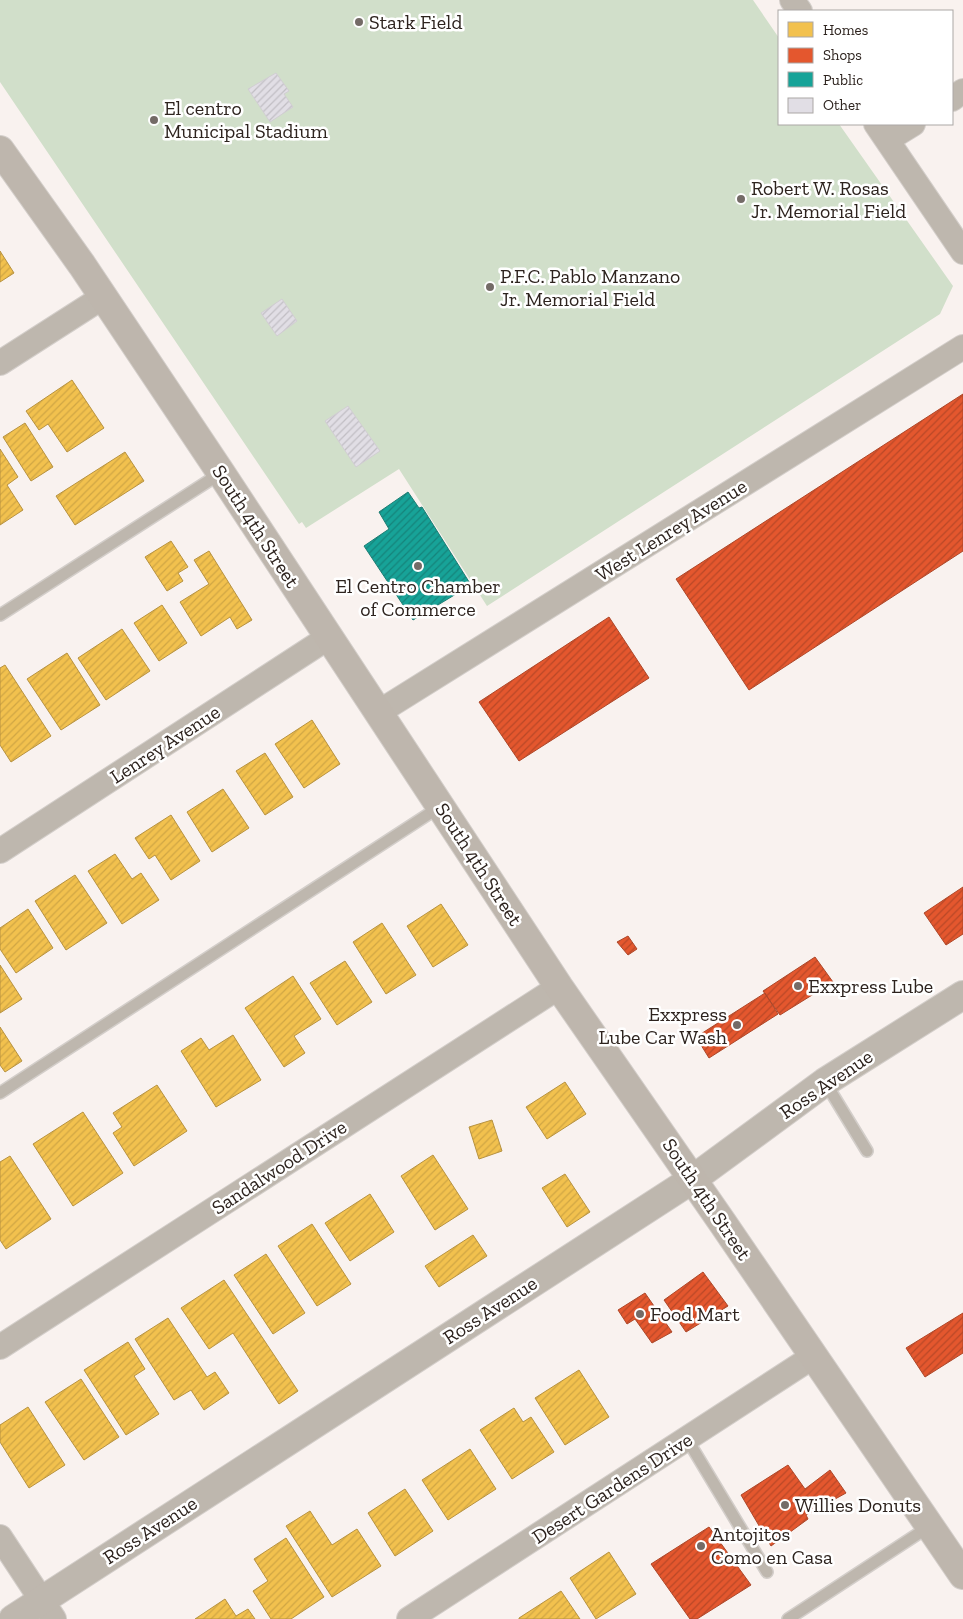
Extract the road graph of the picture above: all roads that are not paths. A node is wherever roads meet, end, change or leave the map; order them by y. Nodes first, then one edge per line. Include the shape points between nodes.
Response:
1 (909, 125) edge
2 (882, 132) edge
3 (0, 150) edge
4 (963, 252) edge
5 (103, 297) junction
6 (963, 347) edge
7 (0, 363) edge
8 (221, 473) junction
9 (0, 615) edge
10 (329, 637) junction
11 (380, 712) junction
12 (441, 806) junction
13 (0, 850) edge
14 (559, 987) junction
15 (963, 996) edge
16 (825, 1082) junction
17 (0, 1092) edge
18 (867, 1152) dead end
19 (693, 1179) junction
20 (0, 1346) edge
21 (814, 1356) junction
22 (687, 1439) junction
23 (930, 1526) junction
24 (0, 1537) edge
25 (767, 1572) dead end
26 (963, 1575) edge
27 (48, 1610) edge
28 (14, 1619) edge
29 (410, 1619) edge
30 (788, 1619) edge

1 - 2 street
2 - 4 street
3 - 5 main road, South 4th Street
5 - 7 street
5 - 8 main road, South 4th Street
6 - 11 street, West Lenrey Avenue
8 - 9 lane
8 - 10 main road, South 4th Street
10 - 11 main road, South 4th Street
10 - 13 street, Lenrey Avenue
11 - 12 main road, South 4th Street
12 - 14 main road, South 4th Street
12 - 17 lane
14 - 19 main road, South 4th Street
14 - 20 street, Sandalwood Drive
15 - 16 street, Ross Avenue
16 - 18 lane
16 - 19 street, Ross Avenue
19 - 21 main road, South 4th Street
19 - 27 street, Ross Avenue
21 - 22 street, Desert Gardens Drive
21 - 23 main road, South 4th Street
22 - 25 lane
22 - 29 street, Desert Gardens Drive
23 - 26 main road, South 4th Street
23 - 30 lane
24 - 27 street
27 - 28 street, Ross Avenue

